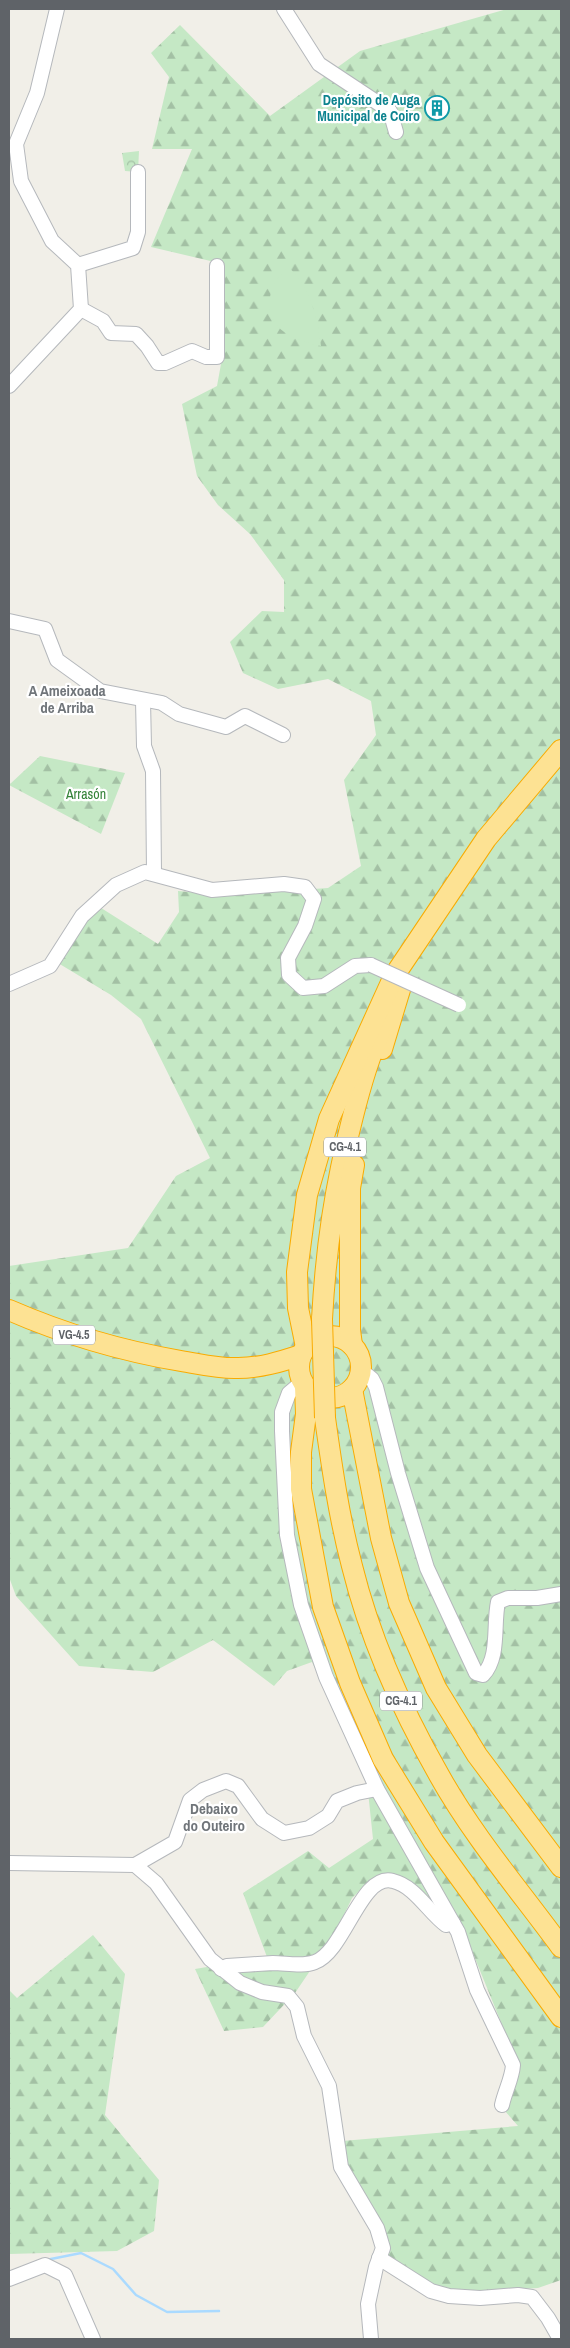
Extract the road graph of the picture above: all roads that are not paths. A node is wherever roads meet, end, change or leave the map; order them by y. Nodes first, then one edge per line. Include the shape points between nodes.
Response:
1 (57, 9) edge
2 (284, 9) edge
3 (396, 132) dead end
4 (138, 172) dead end
5 (78, 265) junction
6 (217, 266) dead end
7 (81, 309) junction
8 (15, 371) edge
9 (9, 386) edge
10 (9, 621) edge
11 (143, 701) junction
12 (283, 735) dead end
13 (561, 750) edge
14 (154, 874) junction
15 (436, 913) junction
16 (402, 983) junction
17 (9, 984) edge
18 (459, 1006) dead end
19 (9, 1310) edge
20 (352, 1345) junction
21 (303, 1369) junction
22 (361, 1370) junction
23 (352, 1389) junction
24 (561, 1594) edge
25 (377, 1789) junction
26 (9, 1863) edge
27 (135, 1864) junction
28 (561, 1867) edge
29 (453, 1923) junction
30 (561, 1947) edge
31 (221, 1969) junction
32 (561, 2017) edge
33 (502, 2105) dead end
34 (379, 2258) junction
35 (9, 2279) edge
36 (94, 2339) edge
37 (371, 2339) edge
38 (560, 2339) edge

1 - 5 street via 37,93 16,144 21,180 52,241
2 - 3 street via 319,64 390,111
4 - 5 street via 138,232 133,248
5 - 7 street
6 - 7 street via 217,357 206,357 192,351 158,363 136,334 111,333 103,321
7 - 8 street
8 - 9 street
10 - 11 street via 45,629 57,660 100,691
11 - 12 street via 162,703 179,714 226,727 245,716
11 - 14 street via 144,746 152,771
13 - 15 highway, CG-4.1 via 486,839
14 - 17 street via 145,872 116,885 82,916 50,966
14 - 18 street, bridge via 212,890 284,884 305,888 314,899 305,926 288,958 289,975 302,988 324,986 355,966 371,965
15 - 16 highway, CG-4.1
15 - 21 highway via 394,976 329,1119 307,1195 297,1272
16 - 20 highway via 364,1108 350,1188
16 - 30 highway, CG-4.1, bridge via 360,1089 339,1170 326,1248 322,1319 325,1418 336,1498 352,1567 394,1686 439,1775 480,1838
19 - 21 highway, VG-4.5 via 89,1340 141,1354 218,1368 264,1366
20 - 21 highway via 337,1336 312,1341
20 - 22 highway via 358,1352
21 - 23 highway via 313,1394 333,1398
21 - 25 street via 282,1412 287,1535 301,1605 326,1677
21 - 32 highway via 306,1414 301,1489 323,1607 350,1683 383,1759 434,1842
22 - 23 highway
22 - 24 street via 376,1387 427,1568 476,1673 483,1675 489,1669 496,1636 498,1602 508,1598
23 - 28 highway via 381,1538 398,1603 436,1688 477,1755
25 - 27 street via 337,1802 328,1816 310,1828 284,1833 262,1819 238,1786 226,1781 203,1790 190,1800 175,1842
25 - 29 street
26 - 27 street
27 - 31 street via 156,1883 210,1959
29 - 31 street via 446,1925 436,1918 408,1889 393,1880 378,1882 368,1891 339,1940 321,1959 310,1964 271,1963
29 - 33 street via 477,1990 513,2065
31 - 34 street via 240,1983 262,1992 288,1996 296,2007 304,2036 329,2086 341,2167 377,2228 383,2248
34 - 37 street via 368,2304
34 - 38 street via 431,2291 449,2296 518,2295 532,2298
35 - 36 street via 45,2265 64,2275

